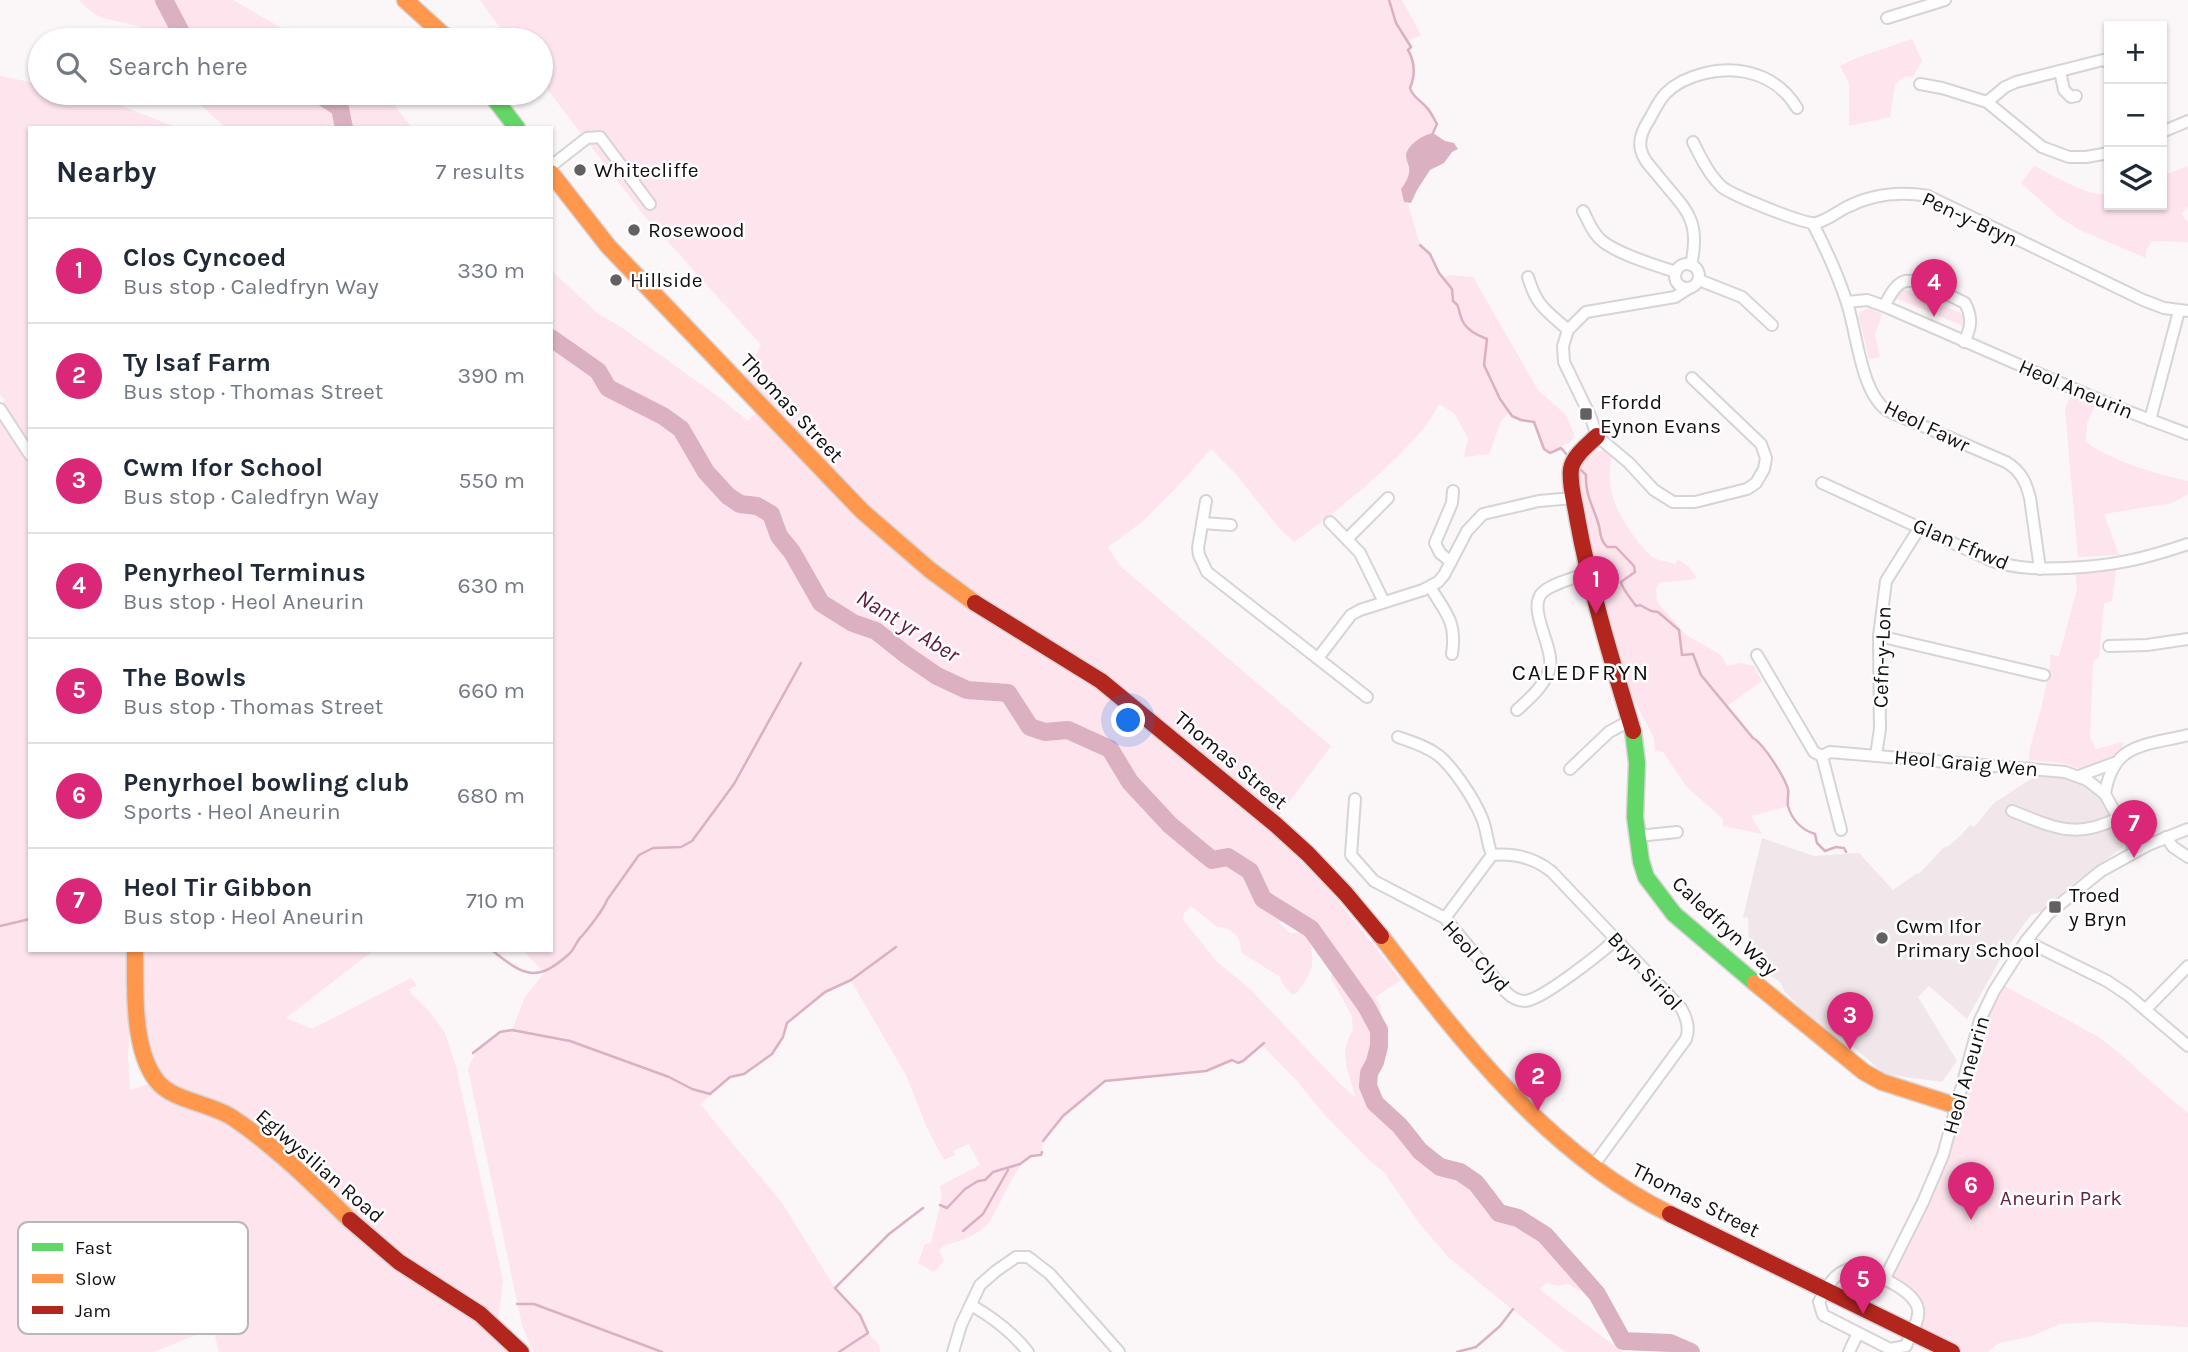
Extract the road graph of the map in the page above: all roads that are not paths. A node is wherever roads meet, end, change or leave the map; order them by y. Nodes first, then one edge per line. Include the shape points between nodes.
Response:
1 (405, 0) edge
2 (1945, 0) edge
3 (1887, 18) dead end
4 (436, 28) edge
5 (2104, 60) edge
6 (2060, 71) junction
7 (1920, 84) dead end
8 (2076, 96) dead end
9 (1987, 102) junction
10 (499, 105) edge
11 (1797, 108) dead end
12 (2188, 121) edge
13 (515, 126) edge
14 (2167, 130) edge
15 (1693, 142) dead end
16 (2104, 154) edge
17 (553, 164) edge
18 (553, 176) edge
19 (650, 204) dead end
20 (1583, 211) dead end
21 (1813, 224) junction
22 (1691, 265) junction
23 (1528, 276) dead end
24 (1677, 277) junction
25 (1699, 280) junction
26 (1689, 288) junction
27 (1665, 298) junction
28 (1847, 302) junction
29 (1884, 306) junction
30 (2183, 311) edge
31 (1772, 325) dead end
32 (1568, 330) junction
33 (1964, 342) junction
34 (1692, 378) dead end
35 (0, 409) edge
36 (2150, 420) junction
37 (2188, 434) edge
38 (1597, 436) junction
39 (28, 452) edge
40 (1822, 483) dead end
41 (1453, 491) dead end
42 (1573, 498) junction
43 (1388, 499) dead end
44 (1206, 500) dead end
45 (1331, 522) dead end
46 (1202, 523) junction
47 (1231, 525) dead end
48 (1920, 527) junction
49 (1347, 539) junction
50 (2188, 544) edge
51 (1451, 562) junction
52 (2040, 569) junction
53 (1589, 573) junction
54 (1430, 587) junction
55 (1384, 602) junction
56 (1880, 636) junction
57 (2188, 639) edge
58 (2109, 646) dead end
59 (1452, 654) dead end
60 (1757, 655) dead end
61 (1318, 658) junction
62 (2044, 675) dead end
63 (1367, 697) dead end
64 (1523, 710) dead end
65 (1630, 720) junction
66 (2188, 735) edge
67 (1398, 737) dead end
68 (1822, 755) junction
69 (1876, 755) junction
70 (2114, 763) junction
71 (1570, 769) dead end
72 (2080, 776) junction
73 (2105, 794) junction
74 (1355, 799) dead end
75 (2012, 811) dead end
76 (2118, 818) junction
77 (2188, 829) edge
78 (1841, 830) dead end
79 (1677, 832) dead end
80 (1638, 836) junction
81 (2166, 837) junction
82 (2136, 851) junction
83 (1492, 855) junction
84 (2188, 856) edge
85 (1445, 918) junction
86 (1615, 940) junction
87 (2026, 941) junction
88 (135, 952) edge
89 (2188, 967) edge
90 (2146, 1009) junction
91 (2188, 1046) edge
92 (1957, 1106) junction
93 (1593, 1166) junction
94 (1884, 1280) junction
95 (1825, 1289) junction
96 (971, 1305) junction
97 (1912, 1332) junction
98 (1858, 1333) junction
99 (521, 1352) edge
100 (953, 1352) edge
101 (1028, 1352) edge
102 (1119, 1352) edge
103 (1849, 1352) edge
104 (1952, 1352) edge

1 - 4 main road
2 - 3 street
5 - 6 street
6 - 8 street via 2064,90
6 - 9 street via 2006,87
7 - 9 street
9 - 16 street via 2042,147 2068,157
10 - 13 main road
11 - 22 street via 1777,85 1735,70 1681,82 1658,103 1642,133 1641,152 1692,220
12 - 14 street
15 - 21 street via 1708,171 1725,189
17 - 19 street via 587,138 600,137
18 - 93 main road, Thomas Street via 608,246 862,511 971,600 1101,681 1284,832 1346,894 1487,1067
20 - 24 street via 1605,244
21 - 28 street, Heol Fawr
21 - 30 street, Pen-y-Bryn via 1882,195 1928,196 2130,294
22 - 24 street via 1682,266
22 - 25 street
23 - 32 street via 1539,304
24 - 26 street
24 - 27 street via 1675,288
25 - 26 street
25 - 31 street via 1742,298
26 - 27 street
27 - 32 street via 1586,312
28 - 29 street, Heol Aneurin via 1867,300
28 - 52 street, Heol Fawr via 1868,386 1882,407 2006,462 2022,475 2030,498
29 - 33 street, Heol Aneurin
29 - 33 street via 1898,285 1907,281 1965,303 1971,317
30 - 36 street
32 - 38 street via 1564,362
33 - 36 street, Heol Aneurin
34 - 38 street via 1761,444 1764,469 1747,489 1695,502 1672,502
35 - 39 street
36 - 37 street, Heol Aneurin
38 - 42 main road, Caledfryn Way via 1573,463
40 - 48 street, Glan Ffrwd
41 - 51 street via 1435,542
42 - 51 street via 1483,514 1466,531
42 - 53 main road, Caledfryn Way
43 - 49 street
44 - 46 street
45 - 49 street
46 - 47 street
46 - 61 street via 1199,555 1208,572
48 - 52 street, Glan Ffrwd via 1992,561
48 - 56 street, Cefn-y-Lon via 1886,580
49 - 55 street via 1364,561
50 - 52 street, Glan Ffrwd via 2113,565
51 - 54 street
53 - 64 street via 1543,592 1538,601 1551,664 1545,681
53 - 65 main road, Caledfryn Way
54 - 55 street
54 - 59 street via 1452,624
55 - 61 street via 1351,615
56 - 62 street
56 - 69 street, Cefn-y-Lon
57 - 58 street
60 - 68 street via 1814,752
61 - 63 street
65 - 71 street via 1609,732
65 - 80 main road, Caledfryn Way via 1637,749 1634,798
66 - 70 street via 2130,750
67 - 83 street via 1440,757 1462,784 1482,819
68 - 69 street, Heol Graig Wen
68 - 78 street
69 - 72 street, Heol Graig Wen
70 - 72 street
70 - 73 street
72 - 73 street, Heol Graig Wen
73 - 76 street, Heol Graig Wen
74 - 85 street, Heol Clyd via 1351,855 1374,881
75 - 76 street via 2067,830 2099,827
76 - 82 street, Heol Graig Wen
77 - 81 street, Heol Aneurin
79 - 80 street
80 - 92 main road, Caledfryn Way via 1641,861 1655,891 1717,952 1864,1072
81 - 82 street, Heol Aneurin
81 - 84 street
82 - 87 street, Heol Aneurin via 2071,894
83 - 85 street
83 - 86 street, Bryn Siriol via 1541,863
85 - 86 street, Heol Clyd via 1506,992 1524,1001 1573,973
86 - 93 street, Bryn Siriol via 1681,1008 1688,1029 1686,1039
87 - 90 street via 2107,981
87 - 92 street, Heol Aneurin via 1980,1020
88 - 99 main road, Eglwysilian Road via 141,1042 156,1080 183,1097 216,1108 255,1134 391,1256 491,1322
89 - 90 street
90 - 91 street
92 - 94 street, Heol Aneurin via 1943,1155
93 - 95 main road, Thomas Street via 1646,1202
94 - 95 street via 1849,1269
94 - 97 street via 1905,1290 1918,1307
95 - 97 main road, Thomas Street
95 - 98 street via 1819,1302 1824,1315
96 - 100 street
96 - 101 street via 1013,1334
96 - 102 street via 980,1285 996,1271 1016,1257 1028,1257
97 - 98 street via 1906,1346 1890,1349
97 - 104 main road, Thomas Street
98 - 103 street

